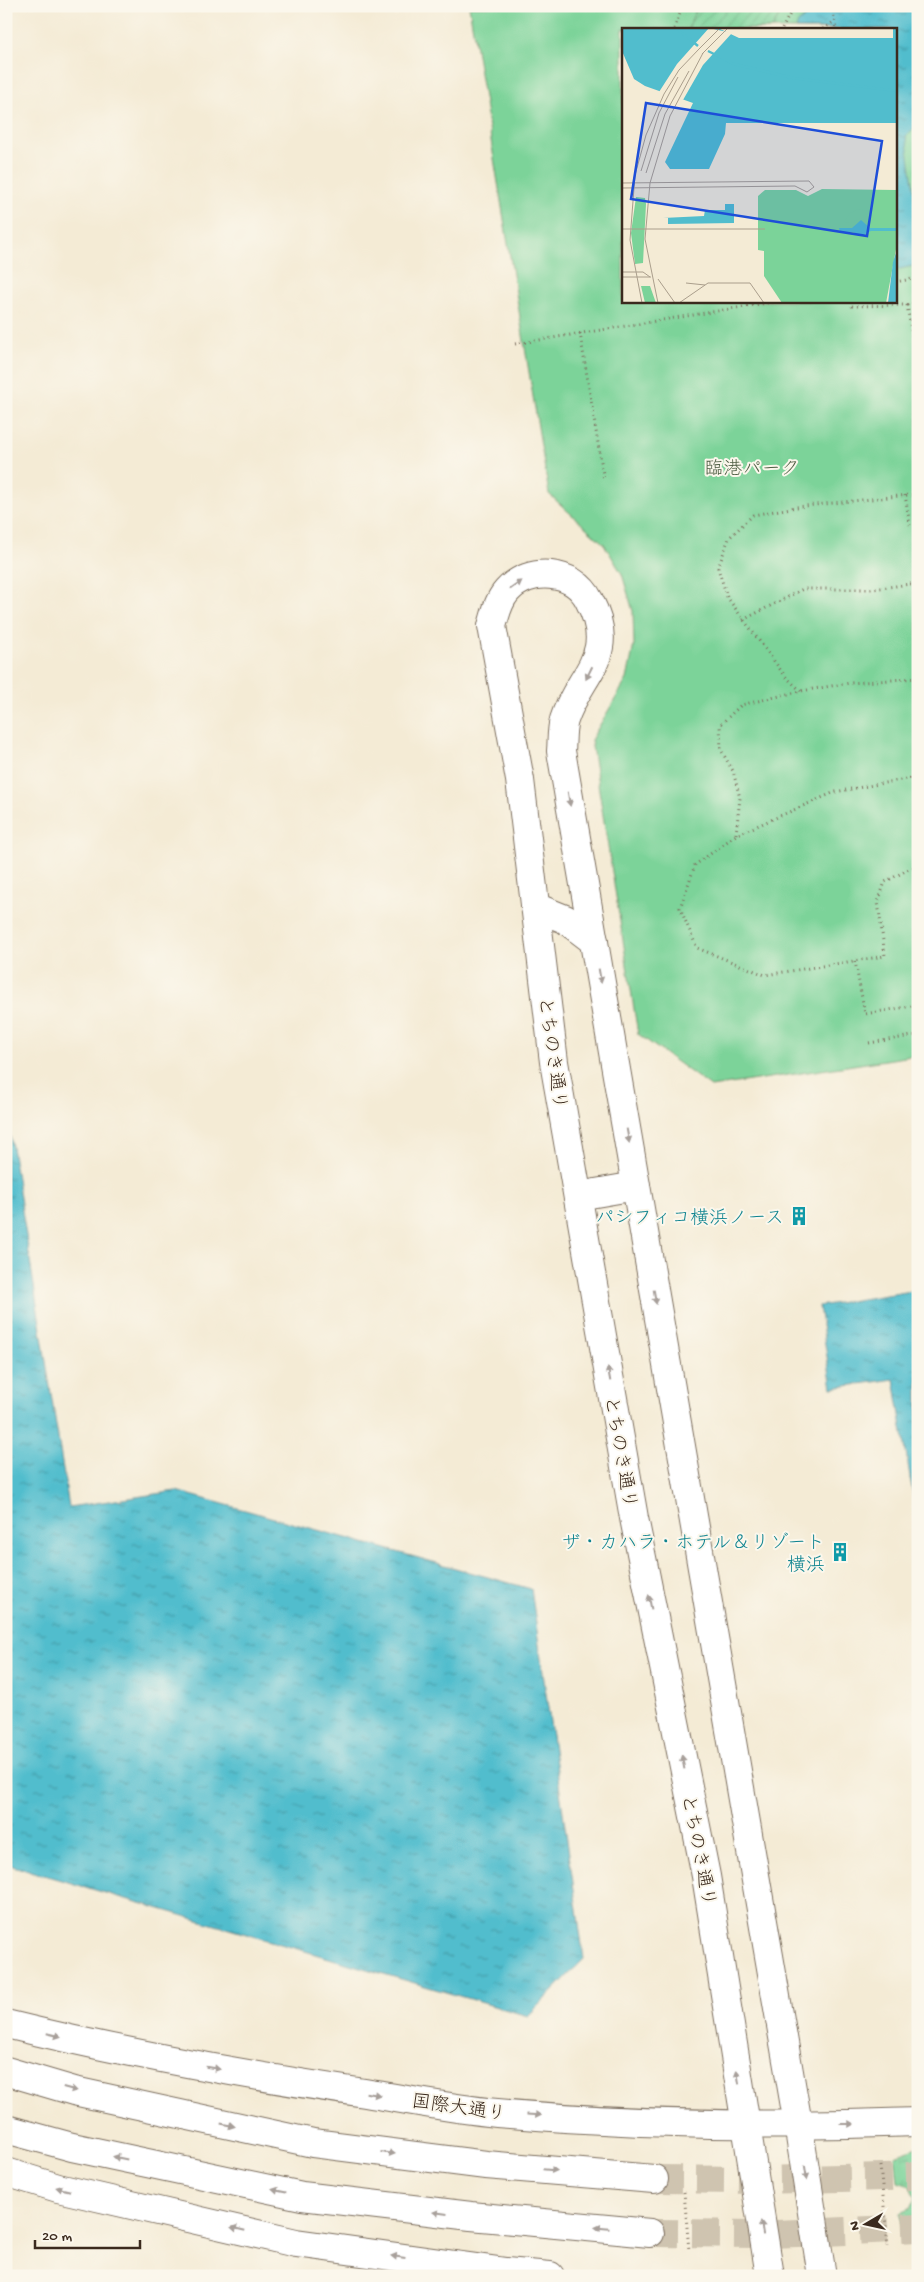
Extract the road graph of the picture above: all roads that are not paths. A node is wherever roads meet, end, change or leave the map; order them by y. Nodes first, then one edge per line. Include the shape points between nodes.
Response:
1 (535, 907) junction
2 (594, 941) junction
3 (636, 1186) junction
4 (578, 1196) junction
5 (6, 2024) edge
6 (6, 2071) edge
7 (918, 2122) edge
8 (798, 2124) junction
9 (746, 2125) junction
10 (6, 2129) edge
11 (6, 2172) edge
12 (654, 2179) tunnel mouth
13 (650, 2233) tunnel mouth
14 (550, 2276) edge
15 (770, 2276) edge
16 (822, 2276) edge

1 - 2 street via 565,919
1 -> 2 street, とちのき通り via 520,780 492,626 498,604 508,590 524,579 544,574 559,576 575,584 588,598 600,629 598,651 590,674 571,703 564,722 561,751
1 - 4 street, とちのき通り via 554,1062
2 -> 3 street
3 - 4 street
3 -> 8 street
9 -> 4 street, とちのき通り via 706,1876 634,1518
5 -> 9 street, 国際大通り via 206,2067 496,2113
6 -> 12 street via 74,2091 313,2143 486,2165
8 -> 7 street, 国際大通り
8 - 9 street, 国際大通り
8 -> 16 street
15 -> 9 street, とちのき通り
13 -> 10 street via 302,2196 72,2148
14 -> 11 street via 296,2243 58,2188

